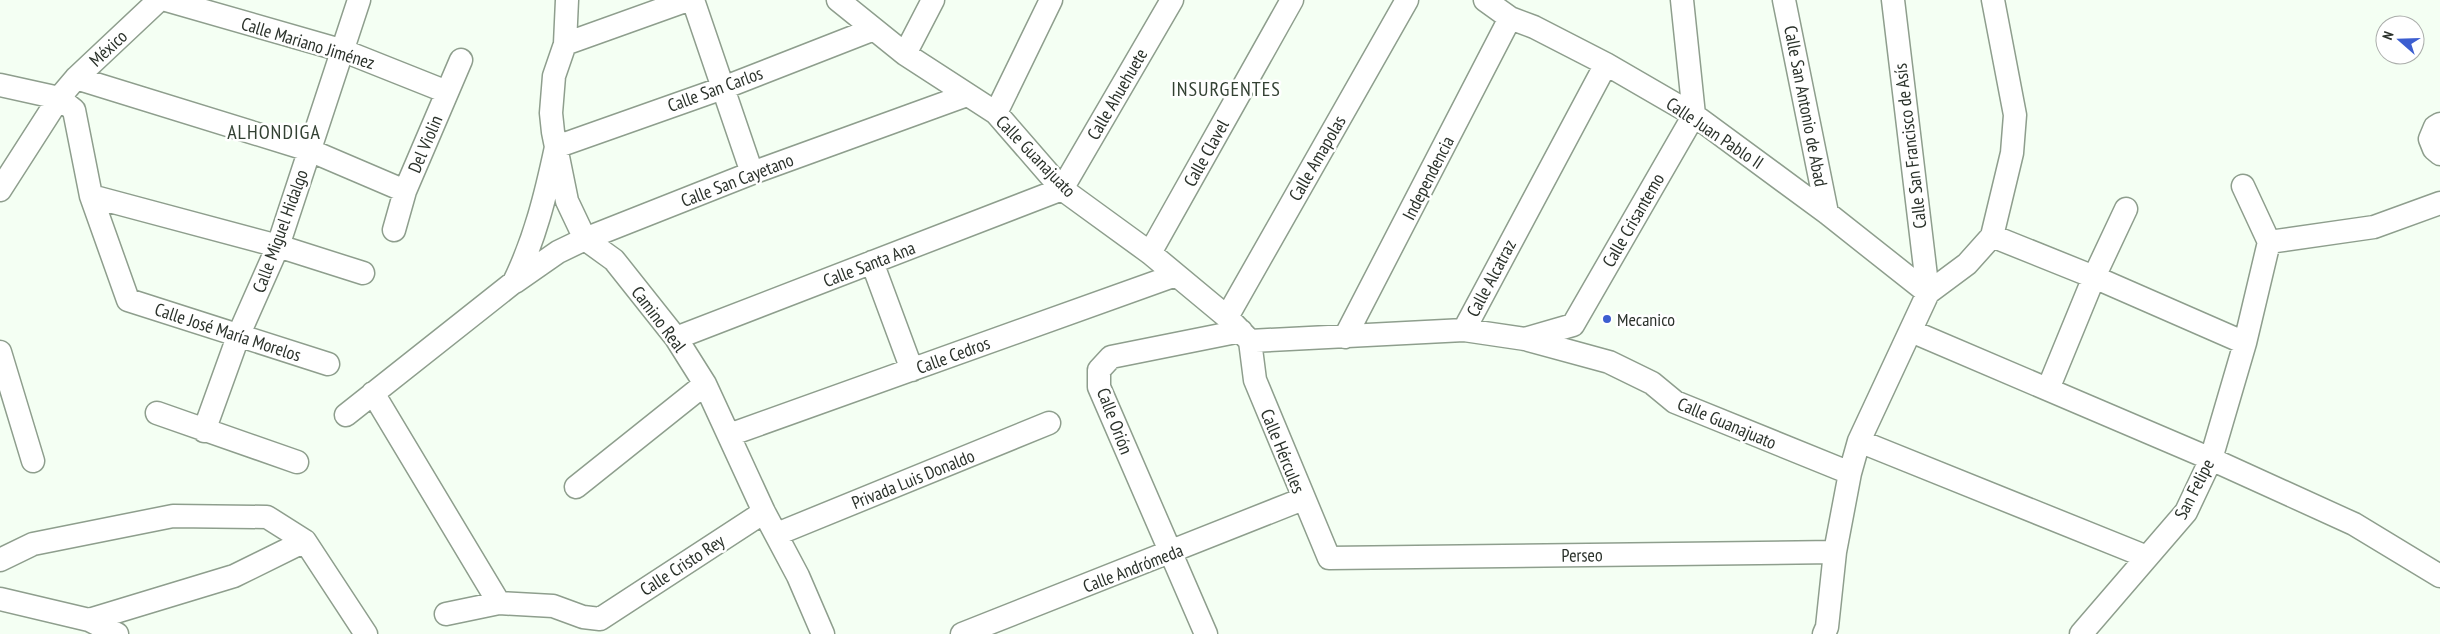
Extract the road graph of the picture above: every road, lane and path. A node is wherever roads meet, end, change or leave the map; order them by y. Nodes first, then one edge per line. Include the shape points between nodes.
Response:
1 (160, 0) edge
2 (166, 0) edge
3 (359, 0) edge
4 (568, 0) edge
5 (688, 0) edge
6 (693, 0) edge
7 (838, 0) edge
8 (933, 0) edge
9 (1051, 0) edge
10 (1172, 0) edge
11 (1292, 0) edge
12 (1407, 0) edge
13 (1485, 0) edge
14 (1682, 0) edge
15 (1784, 0) edge
16 (1893, 0) edge
17 (1993, 0) edge
18 (1510, 18) junction
19 (874, 29) junction
20 (565, 44) junction
21 (344, 51) junction
22 (905, 54) junction
23 (461, 60) dead end
24 (1606, 64) junction
25 (76, 78) junction
26 (0, 85) edge
27 (723, 88) junction
28 (447, 92) junction
29 (967, 95) junction
30 (59, 98) junction
31 (996, 113) junction
32 (1694, 115) junction
33 (2440, 124) edge
34 (556, 146) junction
35 (309, 150) junction
36 (2440, 154) edge
37 (752, 173) junction
38 (2244, 186) dead end
39 (1062, 189) junction
40 (0, 190) edge
41 (405, 191) junction
42 (91, 196) junction
43 (2440, 203) edge
44 (2126, 209) dead end
45 (1827, 213) junction
46 (394, 230) dead end
47 (1992, 236) junction
48 (585, 239) junction
49 (2269, 242) junction
50 (278, 246) junction
51 (1150, 253) junction
52 (872, 262) junction
53 (363, 272) dead end
54 (1176, 275) junction
55 (2094, 277) junction
56 (514, 282) junction
57 (1928, 293) junction
58 (1573, 325) junction
59 (1239, 329) junction
60 (1464, 330) junction
61 (1911, 331) junction
62 (239, 334) junction
63 (1345, 337) junction
64 (676, 338) junction
65 (1525, 339) junction
66 (2245, 343) junction
67 (0, 352) edge
68 (1609, 362) junction
69 (328, 364) dead end
70 (912, 370) junction
71 (705, 384) junction
72 (2048, 389) junction
73 (373, 393) junction
74 (158, 413) dead end
75 (346, 415) dead end
76 (1049, 423) dead end
77 (204, 431) junction
78 (730, 436) junction
79 (1860, 441) junction
80 (2211, 458) junction
81 (33, 461) dead end
82 (297, 462) dead end
83 (1850, 474) junction
84 (576, 487) dead end
85 (1303, 499) junction
86 (764, 512) junction
87 (777, 534) junction
88 (305, 541) junction
89 (1835, 552) junction
90 (1170, 554) junction
91 (2147, 557) junction
92 (1329, 558) joint
93 (0, 560) edge
94 (2440, 576) edge
95 (0, 599) edge
96 (499, 603) junction
97 (446, 614) dead end
98 (89, 620) junction
99 (603, 626) edge
100 (816, 632) edge
101 (117, 634) edge
102 (366, 634) edge
103 (962, 634) edge
104 (1206, 634) edge
105 (1824, 634) edge
106 (2082, 634) edge

1 - 25 street, México
2 - 21 street, Calle Mariano Jiménez
3 - 21 street, Calle Miguel Hidalgo
4 - 20 street, Camino Real
5 - 20 street
6 - 27 street
7 - 19 street, Calle Guanajuato
8 - 22 street
9 - 31 street
10 - 39 street, Calle Ahuehuete
11 - 51 street, Calle Clavel
12 - 59 street, Calle Amapolas
13 - 18 street, Calle Juan Pablo II
14 - 32 street
15 - 45 street, Calle San Antonio de Abad
16 - 57 street, Calle San Francisco de Asís
17 - 47 street via 2015,115 2012,153
18 - 24 street, Calle Juan Pablo II
18 - 63 street, Independencia
19 - 22 street, Calle Guanajuato
19 - 27 street, Calle San Carlos
20 - 34 street, Camino Real via 554,76 551,113
21 - 28 street, Calle Mariano Jiménez
21 - 35 street, Calle Miguel Hidalgo
22 - 29 street, Calle Guanajuato
23 - 28 street, Del Violin
24 - 32 street, Calle Juan Pablo II
24 - 60 street, Calle Alcatraz
25 - 30 street, México
25 - 35 street
26 - 30 street
27 - 34 street, Calle San Carlos
27 - 37 street
28 - 41 street, Del Violin
29 - 31 street, Calle Guanajuato
29 - 37 street, Calle San Cayetano
30 - 40 street, México
30 - 42 street via 74,110
31 - 39 street, Calle Guanajuato
32 - 45 street, Calle Juan Pablo II
32 - 58 street, Calle Crisantemo
33 - 36 street via 2430,138
34 - 48 street, Camino Real via 567,201
34 - 56 street, Calle San Cayetano via 540,216 528,254
35 - 41 street
35 - 50 street, Calle Miguel Hidalgo
37 - 48 street, Calle San Cayetano
38 - 49 street
39 - 51 street, Calle Guanajuato
39 - 52 street, Calle Santa Ana
41 - 46 street, Del Violin
42 - 50 street
42 - 62 street, Calle José María Morelos via 128,300
43 - 49 street via 2374,227
44 - 55 street
45 - 57 street, Calle Juan Pablo II
47 - 55 street
47 - 57 street via 1967,264
48 - 56 street, Calle San Cayetano via 558,252
48 - 64 street, Camino Real via 614,260
49 - 66 street, San Felipe
50 - 53 street
50 - 62 street, Calle Miguel Hidalgo
51 - 54 street, Calle Guanajuato
52 - 64 street, Calle Santa Ana
52 - 70 street
54 - 59 street, Calle Guanajuato
54 - 70 street, Calle Cedros
55 - 66 street
55 - 72 street
56 - 73 street, Calle San Cayetano
57 - 61 street
58 - 65 street
58 - 68 street
59 - 63 street, Calle Alcatraz
59 - 85 street, Calle Hércules via 1254,380
59 - 90 street, Calle Orión via 1111,357 1099,370 1099,387
60 - 63 street, Calle Alcatraz
60 - 65 street, Calle Guanajuato
61 - 72 street
61 - 79 street
62 - 69 street, Calle José María Morelos
62 - 77 street, Calle Miguel Hidalgo
64 - 71 street, Camino Real
65 - 68 street, Calle Guanajuato
66 - 80 street, San Felipe
67 - 81 street
68 - 83 street, Calle Guanajuato via 1652,382 1675,402
70 - 78 street, Calle Cedros
71 - 78 street, Camino Real
71 - 84 street
72 - 80 street
73 - 75 street, Calle San Cayetano
73 - 96 street
74 - 77 street
76 - 87 street, Privada Luis Donaldo
77 - 82 street
78 - 86 street, Camino Real
79 - 83 street
79 - 91 street
80 - 91 street, San Felipe via 2186,512
80 - 94 street via 2354,524
83 - 89 street
85 - 90 street, Calle Andrómeda
85 - 92 street, Calle Hércules
86 - 87 street, Camino Real
86 - 99 street, Calle Cristo Rey
87 - 100 street, Camino Real via 798,576
88 - 93 street via 268,517 173,516 33,544
88 - 98 street via 234,576
88 - 102 street
89 - 92 street, Perseo
89 - 105 street
90 - 103 street, Calle Andrómeda
90 - 104 street, Calle Orión
91 - 106 street, San Felipe
95 - 98 street
96 - 97 street
96 - 99 street via 553,606
98 - 101 street

